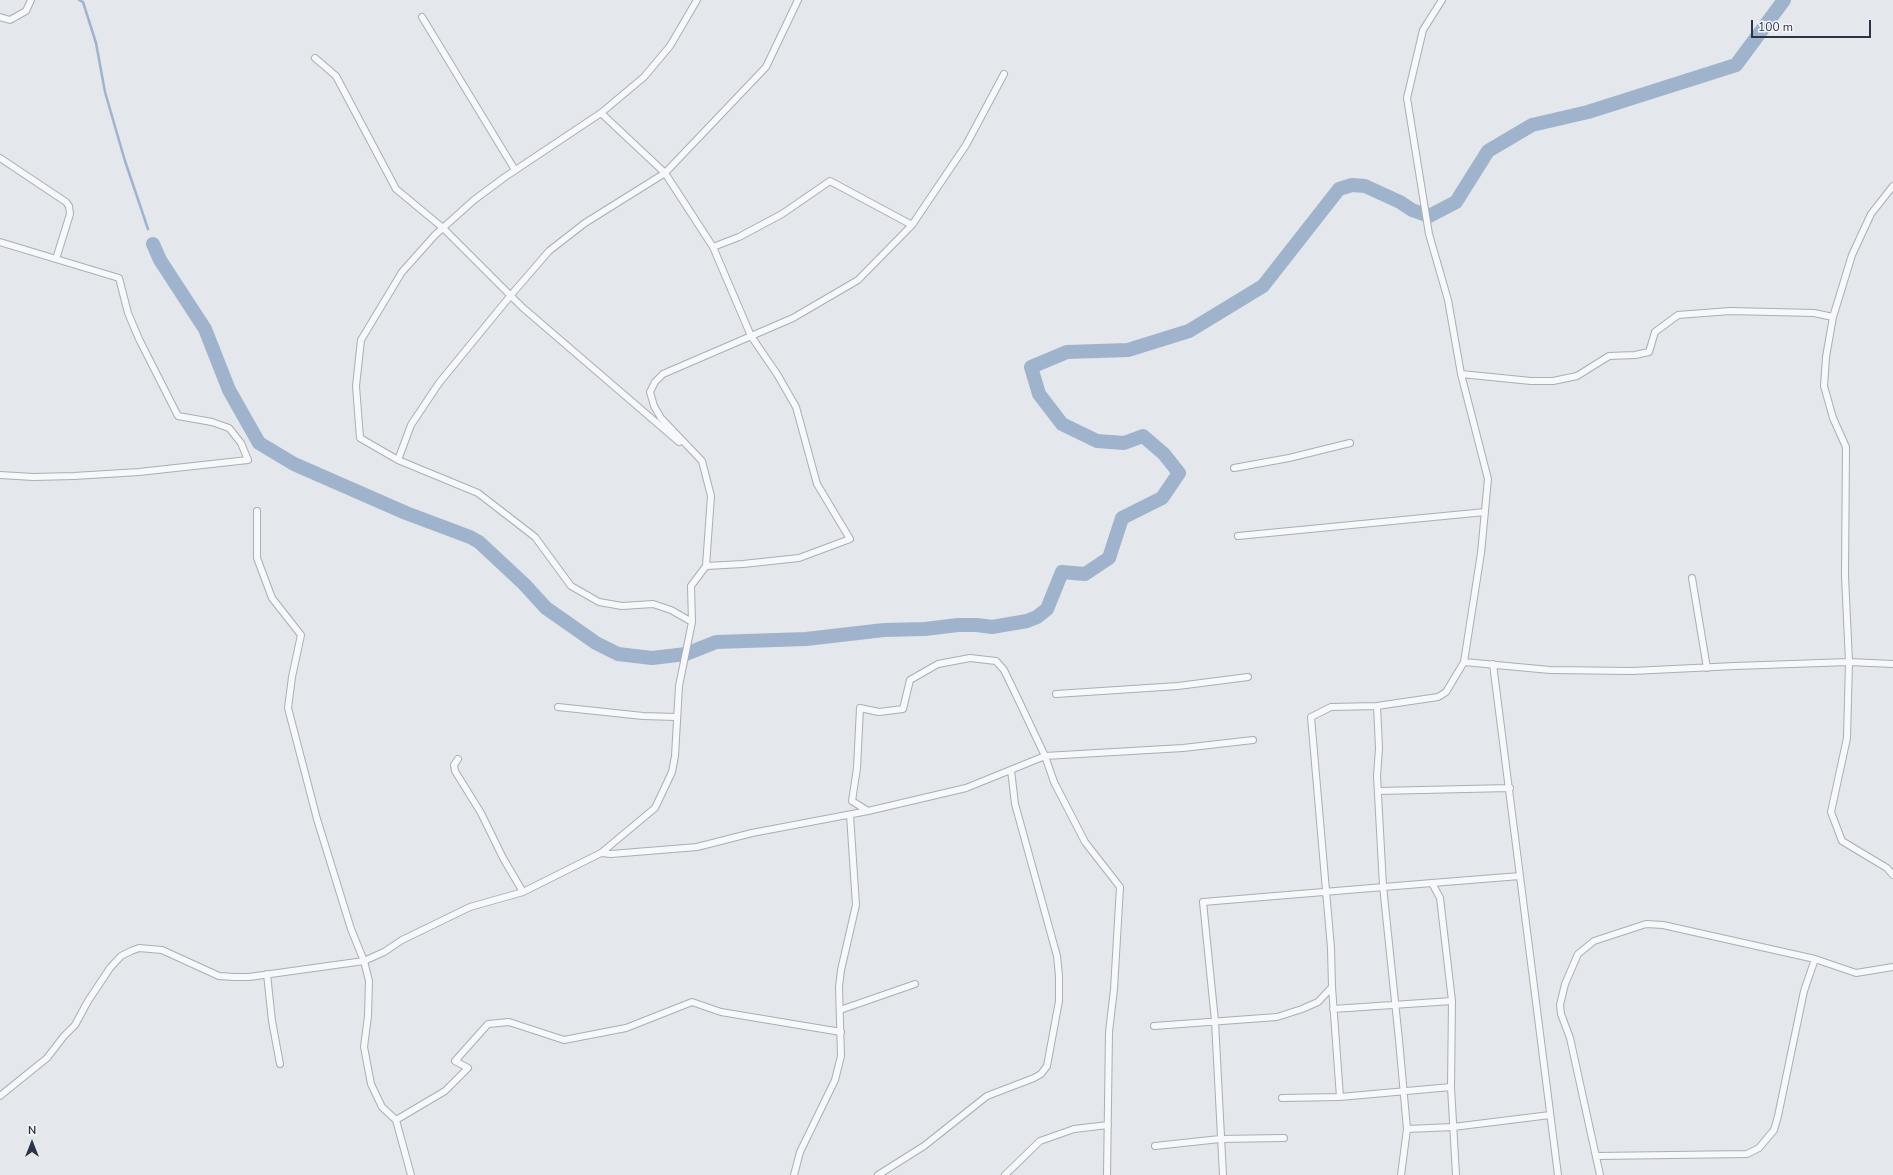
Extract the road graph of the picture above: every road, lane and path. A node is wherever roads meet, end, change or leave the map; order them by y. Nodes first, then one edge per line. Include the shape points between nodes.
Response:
1 (31, 0) edge
2 (698, 0) edge
3 (798, 0) edge
4 (1442, 0) edge
5 (0, 17) edge
6 (422, 17) dead end
7 (315, 58) dead end
8 (1004, 74) dead end
9 (600, 113) junction
10 (0, 158) edge
11 (515, 170) junction
12 (665, 173) junction
13 (1893, 186) edge
14 (912, 225) junction
15 (443, 228) junction
16 (0, 242) edge
17 (713, 247) junction
18 (56, 259) junction
19 (510, 295) junction
20 (1833, 317) junction
21 (752, 336) junction
22 (1462, 374) junction
23 (1350, 443) dead end
24 (398, 460) junction
25 (702, 461) junction
26 (1234, 468) dead end
27 (0, 475) edge
28 (257, 512) dead end
29 (1485, 512) junction
30 (1238, 536) dead end
31 (706, 566) junction
32 (1692, 578) dead end
33 (692, 622) junction
34 (1464, 662) junction
35 (1849, 662) junction
36 (1493, 664) junction
37 (1893, 664) edge
38 (1707, 668) junction
39 (1248, 677) dead end
40 (1056, 694) dead end
41 (1377, 706) junction
42 (558, 707) dead end
43 (676, 717) junction
44 (1253, 740) dead end
45 (1045, 756) junction
46 (458, 758) dead end
47 (1011, 770) junction
48 (1510, 788) junction
49 (1378, 791) junction
50 (868, 812) junction
51 (850, 815) junction
52 (601, 853) junction
53 (1893, 875) edge
54 (1520, 876) junction
55 (1432, 883) junction
56 (1383, 886) junction
57 (523, 892) junction
58 (1326, 892) junction
59 (1815, 959) junction
60 (364, 961) junction
61 (1893, 967) edge
62 (267, 974) junction
63 (915, 984) dead end
64 (1332, 987) junction
65 (1452, 1001) junction
66 (1395, 1005) junction
67 (1333, 1009) junction
68 (840, 1010) junction
69 (1215, 1021) junction
70 (1154, 1026) dead end
71 (841, 1032) junction
72 (280, 1064) dead end
73 (1451, 1087) junction
74 (1404, 1091) junction
75 (0, 1096) edge
76 (1282, 1098) dead end
77 (1340, 1098) junction
78 (1550, 1115) junction
79 (396, 1120) junction
80 (1108, 1125) junction
81 (1453, 1127) junction
82 (1406, 1129) junction
83 (1284, 1138) dead end
84 (1220, 1139) junction
85 (1155, 1146) dead end
86 (1597, 1156) junction
87 (411, 1175) edge
88 (794, 1175) edge
89 (878, 1175) edge
90 (1005, 1175) edge
91 (1107, 1175) edge
92 (1223, 1175) edge
93 (1402, 1175) edge
94 (1456, 1175) edge
95 (1558, 1175) edge
96 (1600, 1175) edge

1 - 5 street via 26,11 10,20
2 - 9 street via 670,46 644,78
3 - 12 street via 766,67
4 - 22 street via 1423,30 1407,98 1428,234 1448,300
6 - 11 street
7 - 15 street via 336,76 396,189
8 - 14 street via 966,145
9 - 11 street
9 - 12 street
10 - 18 street via 69,206 70,214
11 - 15 street via 474,200
12 - 17 street
12 - 19 street via 586,223 549,251
13 - 20 street via 1871,214 1852,255
14 - 17 street via 830,181 782,214 739,237
14 - 21 street via 858,280 793,318
15 - 19 street
15 - 24 street via 402,272 361,340 356,386 360,438
16 - 18 street
17 - 21 street
18 - 27 street via 119,278 128,313 139,339 178,416 229,428 241,443 248,460 74,476
19 - 24 street via 439,383 411,425
19 - 25 street
20 - 22 street via 1814,313 1730,311 1678,315 1655,332 1649,352 1610,356 1577,376 1553,381 1531,381
20 - 35 street via 1824,386 1833,418 1846,447 1845,576
21 - 25 street via 663,374 650,392 661,418
21 - 31 street via 796,407 818,484 850,539 799,558
22 - 29 street via 1488,479
23 - 26 street
24 - 33 street via 478,493 535,537 570,586 599,602 622,606 653,604 671,610
25 - 31 street via 710,496
28 - 60 street via 257,558 272,598 301,635 288,708 317,819 351,929
29 - 30 street
29 - 34 street
31 - 33 street via 690,586
32 - 38 street
33 - 43 street via 679,686
34 - 36 street
34 - 41 street via 1446,692 1438,697
35 - 37 street
35 - 38 street
35 - 53 street via 1847,738 1831,812 1842,841 1887,868
36 - 38 street via 1550,670 1632,671
36 - 48 street
39 - 40 street via 1178,686
41 - 49 street
41 - 58 street via 1331,707 1311,717
42 - 43 street
43 - 52 street via 672,772 659,800 646,816
44 - 45 street via 1183,748
45 - 47 street
45 - 50 street via 1004,670 996,661 970,658 938,664 910,680 903,709 879,712 860,708 857,768 852,801
45 - 80 street via 1054,782 1085,842 1120,887 1109,1032
46 - 57 street via 454,765 455,771 481,813
47 - 50 street via 966,788
47 - 89 street via 1015,804 1057,956 1059,1001 1047,1066 1034,1078 987,1096 924,1146
48 - 49 street
48 - 54 street
49 - 56 street
50 - 51 street
51 - 52 street via 752,833 697,847
51 - 68 street via 856,905 841,970
52 - 57 street
54 - 55 street
54 - 78 street
55 - 56 street
55 - 65 street via 1440,898
56 - 58 street
56 - 66 street
57 - 60 street via 470,907
58 - 64 street
58 - 69 street via 1203,902
59 - 61 street via 1856,973
59 - 86 street via 1804,991 1774,1130 1759,1148 1747,1154
59 - 86 street via 1664,925 1646,924 1594,941 1578,954 1560,1005
60 - 62 street
60 - 79 street via 369,981 364,1047 367,1065 371,1084 382,1107
62 - 72 street
62 - 75 street via 249,977 219,976 162,950 139,948 131,951 121,956 110,968 75,1024 47,1058
63 - 68 street
64 - 67 street
64 - 69 street via 1318,1002 1277,1017
65 - 66 street
65 - 73 street
66 - 67 street
66 - 74 street
67 - 77 street
68 - 71 street
69 - 70 street
69 - 84 street
71 - 79 street via 721,1012 692,1002 626,1028 564,1040 509,1022 488,1024 455,1061 468,1068 445,1091
71 - 88 street via 839,1069 800,1152
73 - 74 street
73 - 81 street
74 - 77 street
74 - 82 street
76 - 77 street
78 - 81 street
78 - 95 street
79 - 87 street
80 - 90 street via 1074,1129 1040,1141
80 - 91 street
81 - 82 street
81 - 94 street
82 - 93 street
83 - 84 street
84 - 85 street
84 - 92 street
86 - 96 street

